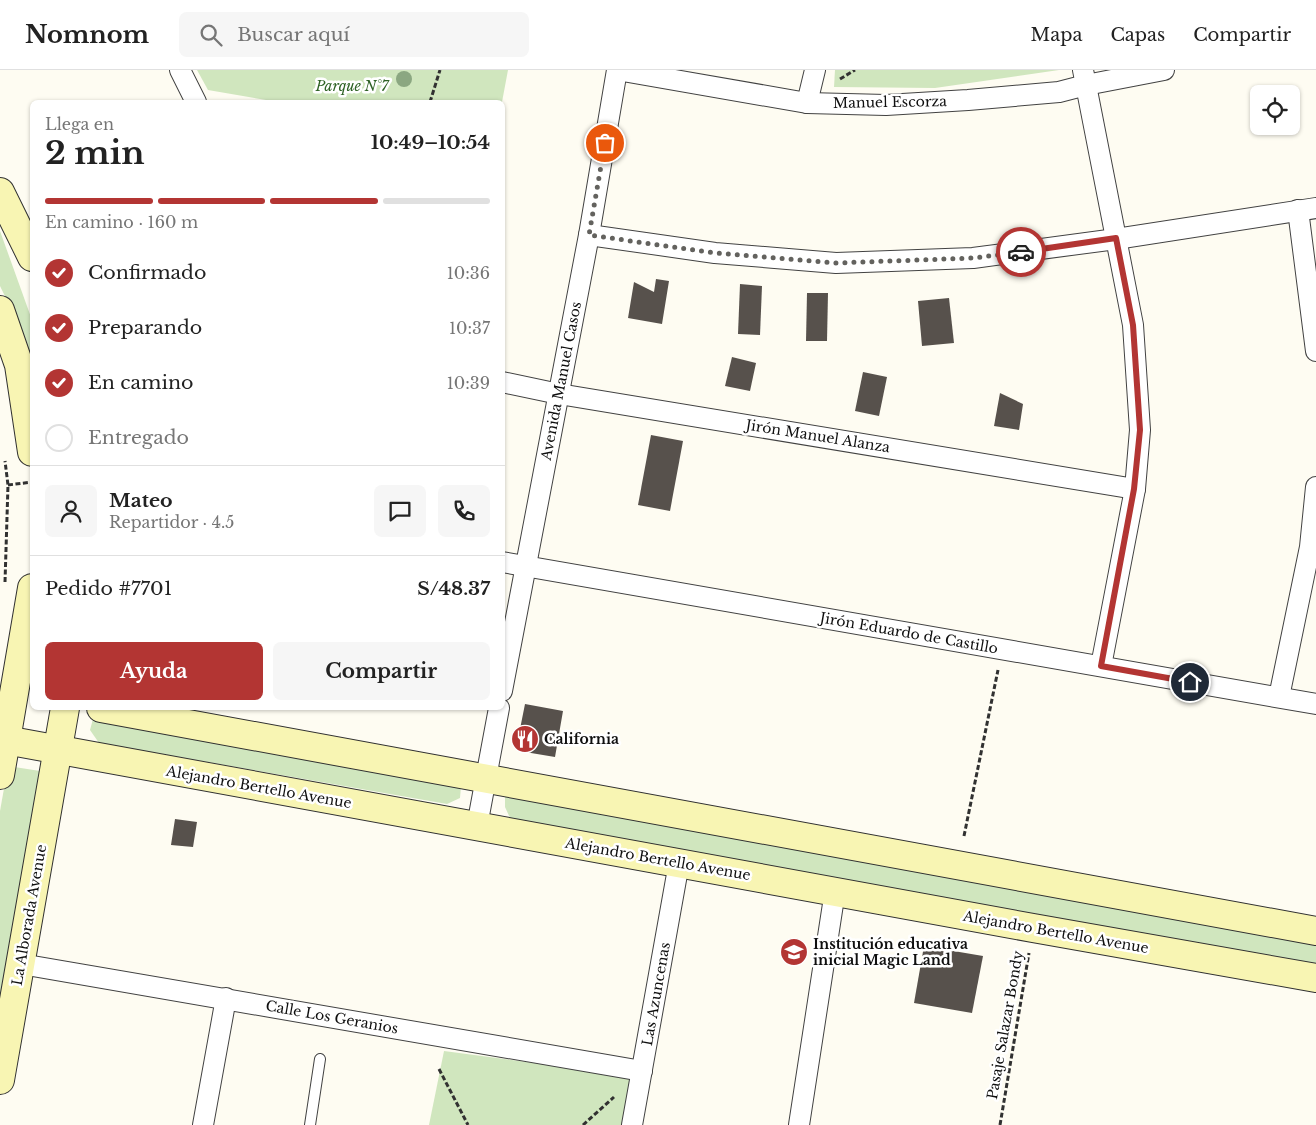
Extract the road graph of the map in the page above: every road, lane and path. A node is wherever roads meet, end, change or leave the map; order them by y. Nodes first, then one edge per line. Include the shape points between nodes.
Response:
1 (180, 70) edge
2 (440, 70) edge
3 (617, 70) edge
4 (815, 70) edge
5 (855, 70) edge
6 (1164, 70) edge
7 (1084, 77) edge
8 (840, 79) dead end
9 (195, 100) edge
10 (431, 100) edge
11 (807, 102) junction
12 (0, 192) edge
13 (1307, 209) edge
14 (589, 235) junction
15 (1116, 238) junction
16 (30, 253) edge
17 (0, 310) edge
18 (1316, 351) edge
19 (505, 383) edge
20 (559, 394) junction
21 (30, 439) edge
22 (5, 457) dead end
23 (30, 482) edge
24 (8, 484) junction
25 (1316, 487) edge
26 (1134, 489) junction
27 (505, 563) edge
28 (525, 567) junction
29 (4, 590) dead end
30 (30, 601) edge
31 (1101, 666) junction
32 (998, 669) dead end
33 (505, 675) edge
34 (16, 692) edge
35 (1279, 697) junction
36 (1316, 704) edge
37 (65, 710) edge
38 (112, 710) edge
39 (500, 710) edge
40 (3, 740) edge
41 (58, 750) junction
42 (0, 775) edge
43 (487, 778) junction
44 (476, 826) junction
45 (964, 836) dead end
46 (679, 863) junction
47 (835, 891) junction
48 (1033, 928) junction
49 (1316, 931) edge
50 (21, 964) junction
51 (1316, 978) edge
52 (226, 998) junction
53 (320, 1058) dead end
54 (440, 1069) dead end
55 (642, 1071) junction
56 (0, 1080) edge
57 (203, 1125) edge
58 (310, 1125) edge
59 (468, 1125) edge
60 (632, 1125) edge
61 (799, 1125) edge
62 (1000, 1125) edge

1 - 9 street
2 - 10 path
3 - 11 street, Manuel Escorza
3 - 14 street, Avenida Manuel Casos
4 - 11 street
5 - 8 path
6 - 7 street, Manuel Escorza
7 - 11 street, Manuel Escorza via 1059,92 886,105
7 - 15 street
12 - 16 main road
13 - 15 street
13 - 18 street
14 - 15 street via 715,253 836,263 973,258
14 - 20 street, Avenida Manuel Casos
15 - 26 street via 1133,325 1140,430
17 - 21 main road via 19,365
19 - 20 street, Jirón Manuel Alanza
20 - 26 street, Jirón Manuel Alanza
20 - 28 street, Avenida Manuel Casos
22 - 24 path
23 - 24 path
24 - 29 path
25 - 35 street via 1310,547
26 - 31 street
27 - 28 street, Jirón Eduardo de Castillo
28 - 31 street, Jirón Eduardo de Castillo
28 - 33 street, Avenida Manuel Casos
30 - 34 main road
31 - 35 street, Jirón Eduardo de Castillo
32 - 45 path
34 - 40 main road
35 - 36 street, Jirón Eduardo de Castillo
37 - 41 main road, La Alborada Avenue
38 - 43 main road
39 - 43 street
40 - 41 main road, Alejandro Bertello Avenue
40 - 42 main road
41 - 44 main road, Alejandro Bertello Avenue
41 - 50 main road, La Alborada Avenue
43 - 44 street
43 - 49 main road
44 - 46 main road, Alejandro Bertello Avenue
46 - 47 main road, Alejandro Bertello Avenue
46 - 55 street, Las Azuncenas
47 - 48 main road, Alejandro Bertello Avenue
47 - 61 street
48 - 51 main road, Alejandro Bertello Avenue
48 - 62 path, Pasaje Salazar Bondy
50 - 52 street, Calle Los Geranios
50 - 56 main road, La Alborada Avenue
52 - 55 street, Calle Los Geranios
52 - 57 street
53 - 58 lane
54 - 59 path
55 - 60 street, Las Azuncenas

